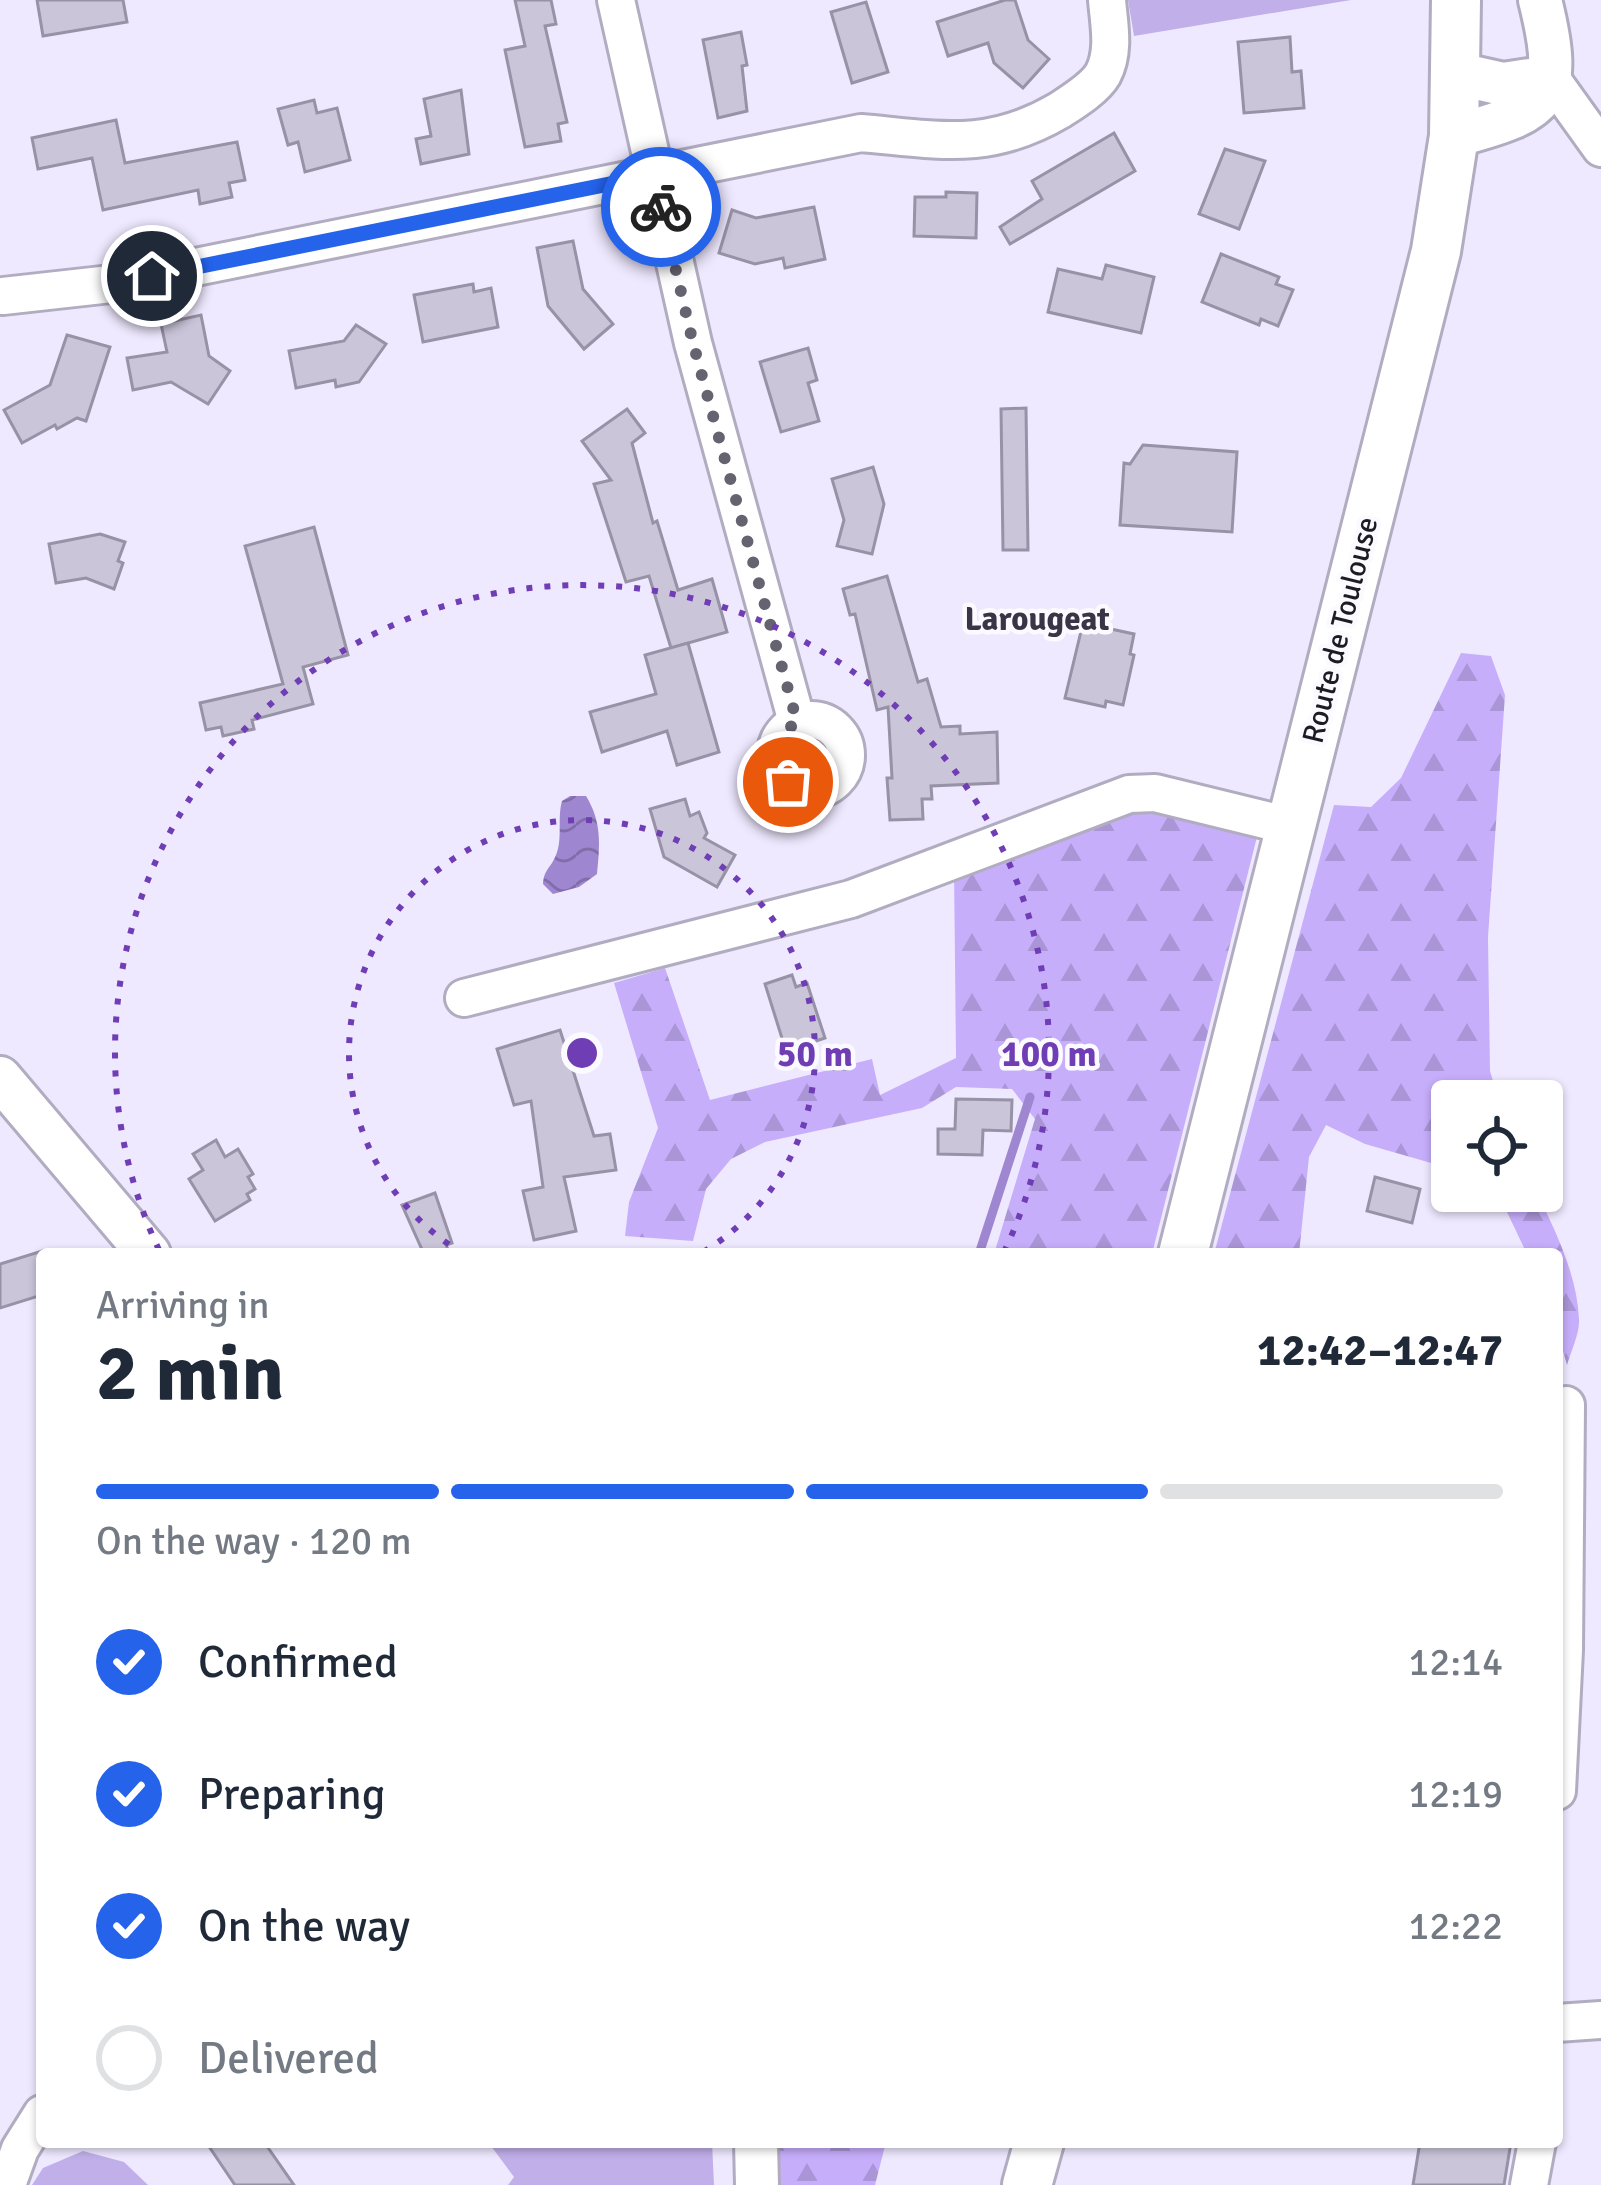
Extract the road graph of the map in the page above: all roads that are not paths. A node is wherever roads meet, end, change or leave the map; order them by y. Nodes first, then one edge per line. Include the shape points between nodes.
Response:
1 (616, 0) edge
2 (1107, 0) edge
3 (1456, 0) edge
4 (1540, 0) edge
5 (1458, 74) junction
6 (1550, 77) junction
7 (1454, 136) junction
8 (1601, 148) edge
9 (654, 175) junction
10 (1, 286) edge
11 (797, 722) dead end
12 (1290, 826) junction
13 (464, 998) dead end
14 (0, 1078) edge
15 (144, 1248) edge
16 (1184, 1248) edge
17 (1566, 1405) dead end
18 (1563, 1501) edge
19 (1601, 2020) edge
20 (1563, 2023) edge
21 (36, 2124) edge
22 (756, 2148) edge
23 (1038, 2148) edge
24 (1059, 2148) edge
25 (1536, 2148) edge
26 (7, 2185) edge
27 (758, 2185) edge
28 (1027, 2185) edge
29 (1062, 2185) edge
30 (1529, 2185) edge

1 - 9 street
2 - 9 street via 1111,44 1102,75 1029,128 997,139 861,133
3 - 5 main road, Route de Toulouse
4 - 6 street
5 - 6 street via 1503,84
5 - 7 main road, Route de Toulouse
6 - 7 street via 1531,112
6 - 8 street
7 - 12 main road, Route de Toulouse via 1436,251
9 - 10 street via 111,284
9 - 11 street
12 - 13 street via 1155,793 1129,794 851,899
12 - 16 main road, Route de Toulouse
14 - 15 street
17 - 18 street
19 - 20 street
21 - 26 street
22 - 27 street
23 - 28 main road
24 - 29 main road
25 - 30 street

